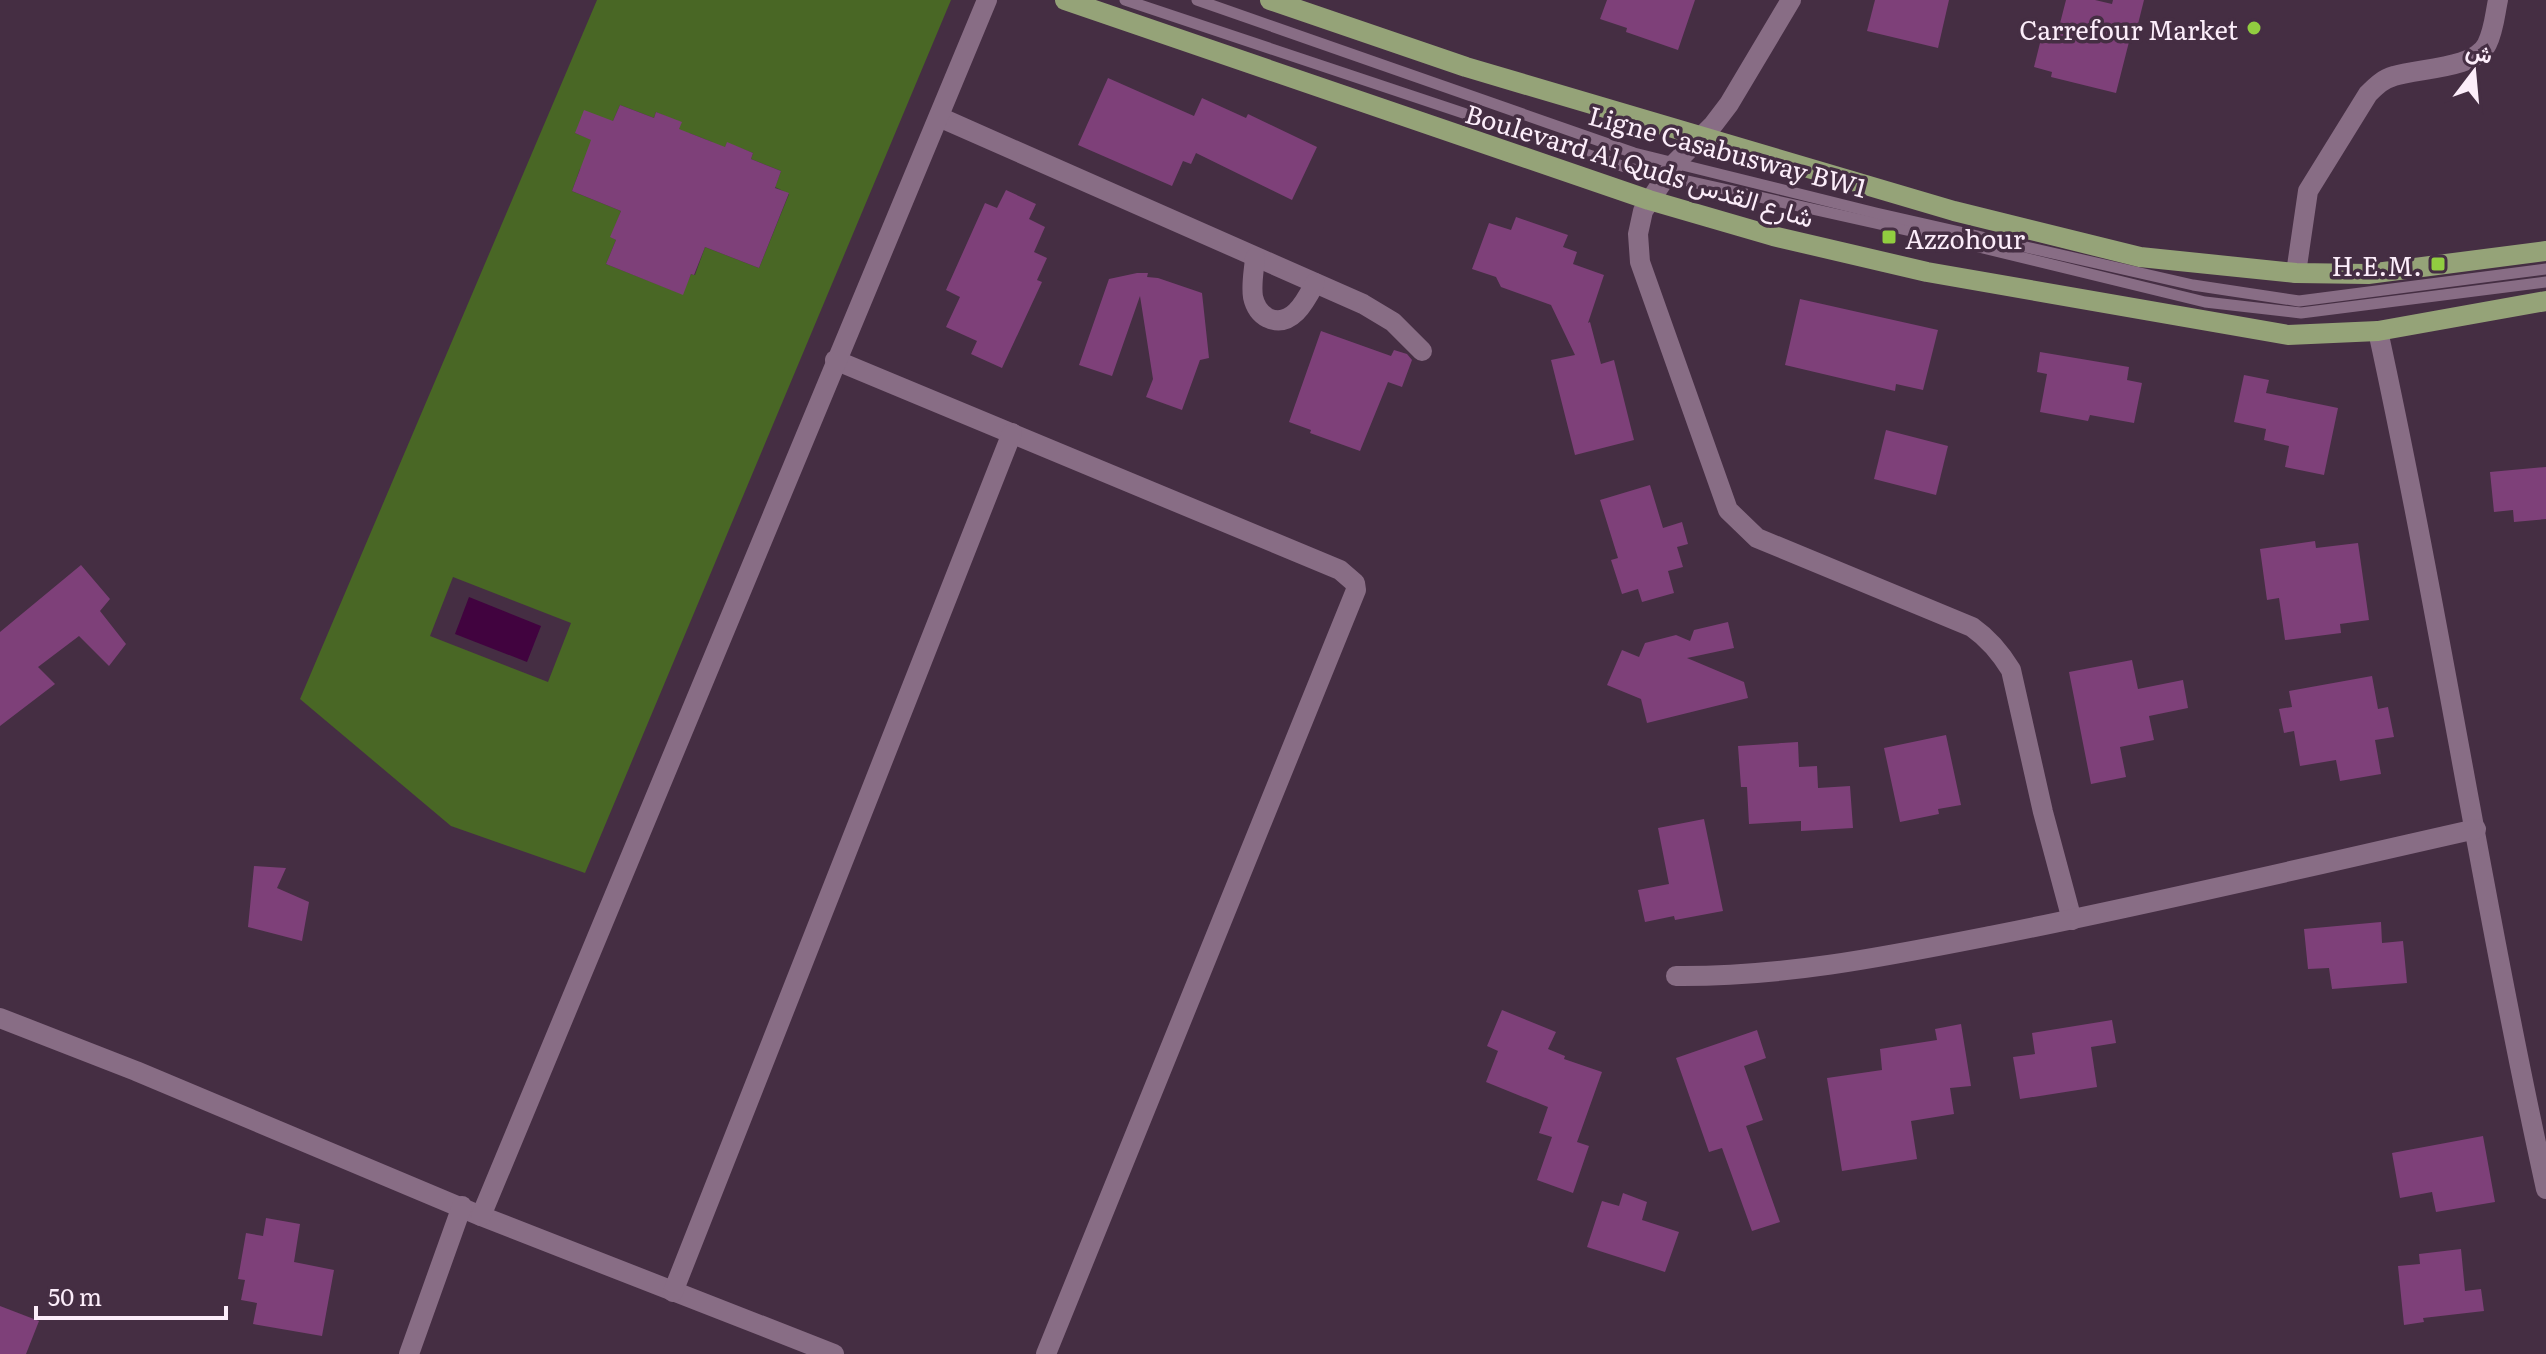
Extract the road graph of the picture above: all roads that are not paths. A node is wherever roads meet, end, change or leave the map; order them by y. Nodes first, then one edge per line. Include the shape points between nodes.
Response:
1 (987, 0) edge
2 (1065, 0) edge
3 (1125, 0) edge
4 (1197, 0) edge
5 (1270, 0) edge
6 (1791, 0) edge
7 (2498, 0) edge
8 (939, 117) junction
9 (1700, 136) junction
10 (1670, 169) junction
11 (1649, 200) junction
12 (2546, 251) edge
13 (1255, 258) junction
14 (2546, 269) edge
15 (2296, 273) junction
16 (2546, 282) edge
17 (1315, 283) junction
18 (2546, 301) edge
19 (2378, 331) junction
20 (1422, 351) dead end
21 (835, 360) junction
22 (1012, 433) junction
23 (2476, 829) junction
24 (2072, 920) junction
25 (1676, 976) dead end
26 (0, 1018) edge
27 (2546, 1189) edge
28 (471, 1211) junction
29 (673, 1292) junction
30 (409, 1354) edge
31 (834, 1354) edge
32 (1046, 1354) edge

1 - 8 street
2 - 11 main road, Boulevard Al Quds شارع القدس
3 - 10 lane, Ligne Casabusway BW1 via 1625,167
4 - 10 lane, Ligne Casabusway BW1
5 - 9 main road, Boulevard Al Quds شارع القدس via 1466,67
6 - 9 street via 1729,104
7 - 15 street via 2486,46 2477,56 2394,76 2368,94 2308,191
8 - 13 street
8 - 21 street
9 - 10 street
9 - 15 main road, Boulevard Al Quds شارع القدس via 1954,211 2140,257
10 - 11 street
10 - 14 lane, Ligne Casabusway BW1 via 2193,285 2299,301
10 - 16 lane, Ligne Casabusway BW1 via 2205,302 2301,313
11 - 19 main road, Boulevard Al Quds شارع القدس via 1927,272 2103,305 2288,335
11 - 24 street via 1638,234 1640,262 1728,510 1757,538 1988,638 2011,670
12 - 15 main road, Boulevard Al Quds شارع القدس via 2368,274
13 - 17 street
13 - 17 street via 1253,298 1259,312 1270,319 1292,315
17 - 20 street via 1378,312
18 - 19 main road, Boulevard Al Quds شارع القدس
19 - 23 street
21 - 22 street
21 - 28 street
22 - 29 street
22 - 32 street via 1340,570 1356,590
23 - 24 street
23 - 27 street
24 - 25 street via 1810,969
26 - 28 street
28 - 29 street
28 - 30 street
29 - 31 street

